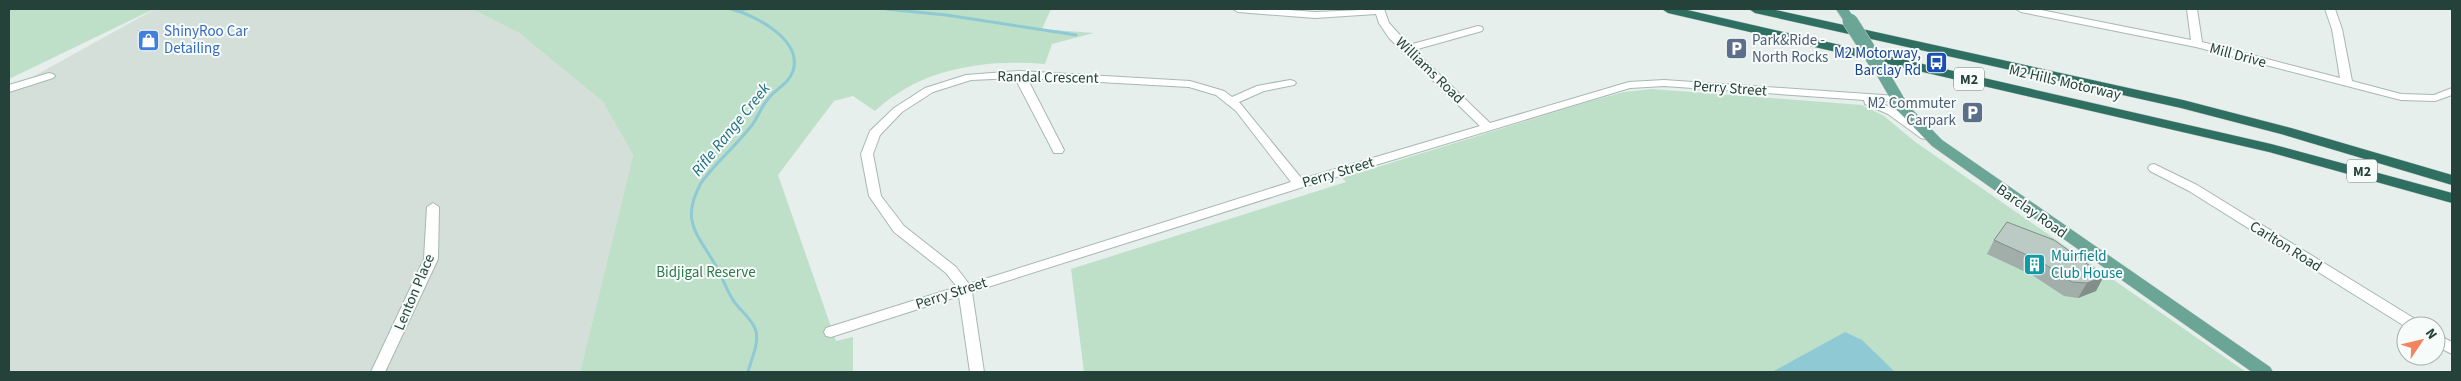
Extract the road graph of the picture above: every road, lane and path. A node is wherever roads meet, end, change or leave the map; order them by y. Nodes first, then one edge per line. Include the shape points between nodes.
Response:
1 (1238, 9) edge
2 (1668, 9) edge
3 (1755, 9) edge
4 (1842, 9) edge
5 (2021, 9) edge
6 (2192, 9) edge
7 (2330, 9) edge
8 (1379, 10) edge
9 (2055, 13) edge
10 (1478, 29) dead end
11 (2197, 44) junction
12 (1406, 49) junction
13 (1019, 74) junction
14 (49, 76) dead end
15 (1290, 83) dead end
16 (2347, 84) junction
17 (9, 88) edge
18 (2452, 91) edge
19 (1855, 97) junction
20 (1897, 99) junction
21 (1232, 100) junction
22 (1488, 127) junction
23 (1937, 144) junction
24 (1058, 150) dead end
25 (2154, 168) dead end
26 (2452, 180) edge
27 (1300, 184) junction
28 (2452, 198) edge
29 (432, 207) dead end
30 (965, 288) junction
31 (2399, 316) edge
32 (831, 332) dead end
33 (378, 372) edge
34 (977, 372) edge
35 (2264, 372) edge

1 - 8 street via 1315,15
2 - 28 highway, M2 Hills Motorway / M2 via 2271,148
3 - 26 highway, M2 Hills Motorway / M2 via 2183,104
4 - 20 main road, Barclay Road, bridge
5 - 9 street, Mill Drive
6 - 11 street
7 - 16 street
8 - 12 street, Williams Road via 1384,23
9 - 11 street, Mill Drive
10 - 12 street
11 - 16 street, Mill Drive
12 - 22 street, Williams Road
13 - 21 street, Randal Crescent via 1174,82 1205,87
13 - 24 street
13 - 30 street, Randal Crescent via 970,77 928,90 898,110 874,134 867,154 875,196 894,222 919,247 951,270
14 - 17 street
15 - 21 street via 1260,88
16 - 18 street, Mill Drive via 2401,97 2435,98
19 - 20 street, Perry Street
19 - 22 street, Perry Street via 1640,84 1614,88
19 - 23 street, Perry Street via 1892,112
20 - 23 main road, Barclay Road
21 - 27 street, Randal Crescent
22 - 27 street, Perry Street
23 - 35 main road, Barclay Road
25 - 31 street, Carlton Road via 2193,188
27 - 30 street, Perry Street
29 - 33 street, Lenton Place via 431,259
30 - 32 street, Perry Street
30 - 34 street

